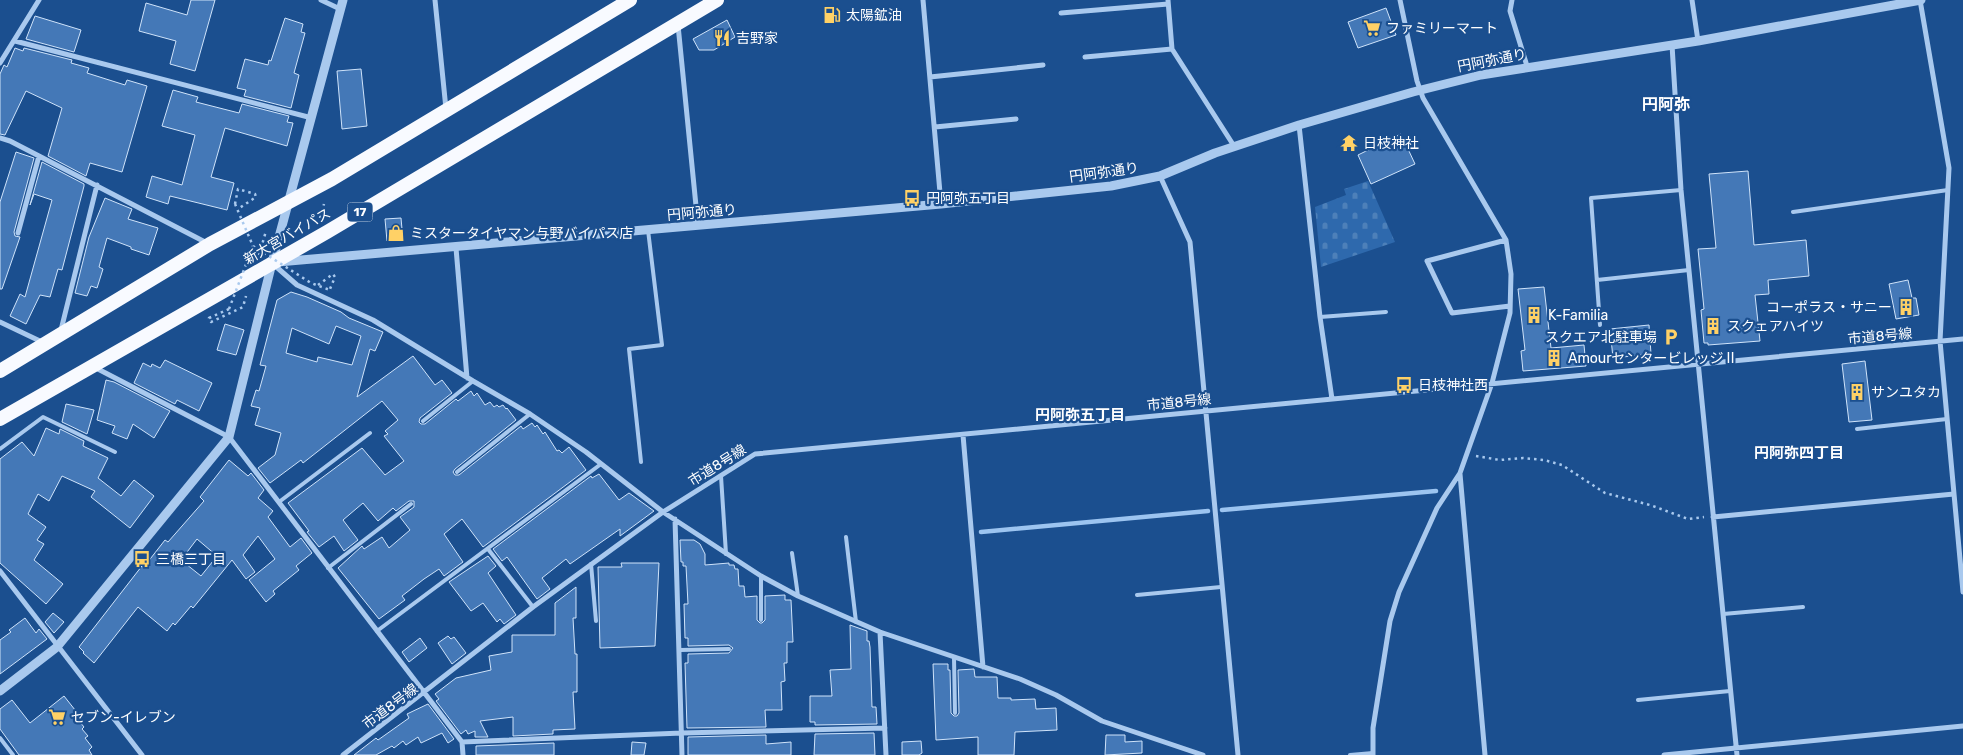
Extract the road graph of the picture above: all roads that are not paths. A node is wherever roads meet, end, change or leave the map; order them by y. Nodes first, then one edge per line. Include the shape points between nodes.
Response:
1 (39, 0) edge
2 (321, 0) edge
3 (435, 0) edge
4 (630, 0) edge
5 (716, 0) edge
6 (923, 0) edge
7 (1400, 0) edge
8 (1512, 0) edge
9 (1692, 0) edge
10 (1920, 0) edge
11 (1168, 2) edge
12 (1892, 2) edge
13 (342, 5) edge
14 (1061, 13) dead end
15 (678, 24) junction
16 (1698, 40) junction
17 (14, 41) junction
18 (1672, 45) junction
19 (1172, 49) junction
20 (1085, 57) dead end
21 (0, 63) edge
22 (1043, 65) dead end
23 (1527, 66) junction
24 (930, 76) junction
25 (1420, 90) junction
26 (446, 109) junction
27 (312, 118) junction
28 (1016, 119) dead end
29 (1299, 126) junction
30 (935, 127) junction
31 (0, 138) edge
32 (1234, 146) junction
33 (39, 156) junction
34 (1160, 176) junction
35 (97, 185) junction
36 (1681, 190) junction
37 (1948, 190) junction
38 (290, 200) junction
39 (941, 204) junction
40 (1793, 212) dead end
41 (698, 226) junction
42 (648, 230) junction
43 (18, 233) dead end
44 (1506, 240) junction
45 (210, 244) junction
46 (456, 248) junction
47 (272, 263) junction
48 (1689, 270) junction
49 (1597, 280) junction
50 (1510, 306) junction
51 (1386, 312) dead end
52 (1320, 317) junction
53 (0, 322) edge
54 (1600, 325) dead end
55 (60, 336) junction
56 (1963, 339) edge
57 (1940, 341) junction
58 (45, 344) junction
59 (1698, 363) junction
60 (91, 365) junction
61 (0, 371) edge
62 (467, 378) junction
63 (473, 382) junction
64 (1492, 383) junction
65 (1332, 399) junction
66 (1207, 411) junction
67 (530, 414) junction
68 (0, 419) edge
69 (1947, 420) junction
70 (422, 421) dead end
71 (1857, 429) dead end
72 (370, 433) dead end
73 (963, 435) junction
74 (229, 438) junction
75 (0, 449) edge
76 (115, 452) dead end
77 (641, 462) dead end
78 (601, 464) junction
79 (457, 472) dead end
80 (1460, 473) junction
81 (721, 476) junction
82 (1954, 494) junction
83 (279, 502) junction
84 (411, 504) dead end
85 (663, 512) junction
86 (1713, 516) junction
87 (675, 519) junction
88 (846, 537) dead end
89 (488, 549) junction
90 (792, 553) dead end
91 (726, 554) junction
92 (591, 564) junction
93 (328, 568) junction
94 (0, 571) edge
95 (760, 576) junction
96 (1221, 587) junction
97 (1963, 592) edge
98 (1137, 595) dead end
99 (798, 596) junction
100 (533, 607) junction
101 (1803, 607) dead end
102 (1723, 614) junction
103 (761, 620) dead end
104 (596, 621) dead end
105 (856, 622) junction
106 (377, 632) junction
107 (880, 632) junction
108 (57, 647) junction
109 (729, 649) dead end
110 (680, 650) junction
111 (954, 658) junction
112 (983, 667) junction
113 (0, 691) edge
114 (1730, 691) junction
115 (425, 693) junction
116 (1638, 700) dead end
117 (956, 713) dead end
118 (1963, 726) edge
119 (885, 728) junction
120 (682, 733) junction
121 (0, 738) edge
122 (462, 742) junction
123 (1736, 748) junction
124 (1191, 754) edge
125 (1373, 754) edge
126 (13, 755) edge
127 (142, 755) edge
128 (343, 755) edge
129 (463, 755) edge
130 (682, 755) edge
131 (886, 755) edge
132 (1203, 755) edge
133 (1238, 755) edge
134 (1350, 755) edge
135 (1485, 755) edge
136 (1664, 755) edge
137 (1737, 755) edge

1 - 17 street
2 - 13 street
3 - 26 street
4 - 26 highway, 新大宮バイパス
5 - 15 highway, 新大宮バイパス / 17
6 - 24 street
7 - 25 street
8 - 23 street via 1510,11
9 - 16 street
10 - 12 street, 円阿弥通り
10 - 37 street via 1949,168
11 - 14 street
11 - 19 street
12 - 16 street, 円阿弥通り
13 - 27 street
15 - 41 street
15 - 47 highway, 新大宮バイパス / 17
16 - 18 street, 円阿弥通り
17 - 21 street
17 - 27 street
18 - 23 street, 円阿弥通り
18 - 36 street
19 - 20 street
19 - 32 street
22 - 24 street
23 - 25 street, 円阿弥通り
24 - 30 street
25 - 29 street, 円阿弥通り
25 - 44 street
26 - 38 highway, 新大宮バイパス via 332,179
27 - 38 street
28 - 30 street
29 - 32 street, 円阿弥通り
29 - 52 street
30 - 39 street
31 - 33 street
32 - 34 street, 円阿弥通り
33 - 35 street
33 - 43 street
34 - 39 street, 円阿弥通り via 1111,186
34 - 66 street via 1190,242
35 - 45 street
35 - 55 street
36 - 48 street
36 - 49 lane via 1591,198
37 - 40 lane
37 - 57 street
38 - 45 highway, 新大宮バイパス
38 - 47 street
39 - 41 street, 円阿弥通り
41 - 42 street, 円阿弥通り
42 - 46 street, 円阿弥通り
42 - 77 lane via 662,345 629,349
44 - 50 street via 1511,274
44 - 50 street via 1427,261 1452,313
45 - 55 highway, 新大宮バイパス
46 - 47 street, 円阿弥通り
46 - 62 street
47 - 60 highway, 新大宮バイパス / 17
47 - 62 street via 297,285 374,320
47 - 74 street
48 - 49 lane
48 - 59 street
49 - 54 lane
50 - 64 street
51 - 52 lane
52 - 65 street
53 - 58 street
55 - 58 highway, 新大宮バイパス
56 - 57 street, 市道8号線
57 - 59 street, 市道8号線
57 - 69 street
58 - 61 highway, 新大宮バイパス
59 - 64 street, 市道8号線
59 - 86 street
60 - 68 highway, 新大宮バイパス / 17
60 - 74 street
62 - 63 street
63 - 67 street
63 - 70 lane
64 - 65 street, 市道8号線
64 - 80 street
65 - 66 street, 市道8号線
66 - 73 street, 市道8号線
66 - 96 street
67 - 78 street
67 - 79 lane
69 - 71 lane
69 - 82 street
72 - 83 lane
73 - 81 street, 市道8号線 via 755,454
73 - 112 street
74 - 83 street
74 - 108 street
75 - 76 lane via 43,417
78 - 85 street
78 - 89 lane
80 - 125 street via 1438,508 1392,614 1378,690
80 - 135 street
81 - 85 street, 市道8号線
81 - 91 lane
82 - 86 street
82 - 97 street
83 - 93 street
84 - 93 lane
85 - 87 street
85 - 92 street, 市道8号線
86 - 102 street
87 - 91 street
87 - 110 street
88 - 105 lane
89 - 100 lane
89 - 106 lane
90 - 99 lane
91 - 95 street
92 - 100 street, 市道8号線
92 - 104 lane
93 - 106 street
94 - 108 street
95 - 99 street
95 - 103 lane
96 - 98 lane
96 - 133 street
99 - 105 street
100 - 115 street, 市道8号線
101 - 102 lane
102 - 114 street
105 - 107 street
106 - 115 street
107 - 111 street
107 - 119 street
108 - 113 street
108 - 127 street
109 - 110 lane
110 - 120 street
111 - 112 street
111 - 117 lane
112 - 124 street via 1056,695 1102,722
114 - 116 lane
114 - 123 street
115 - 122 street
115 - 128 street, 市道8号線
118 - 123 street
119 - 120 street
119 - 131 street
120 - 122 street
120 - 130 street
121 - 126 lane
122 - 129 street
123 - 136 street
123 - 137 street
124 - 132 street
125 - 134 lane

